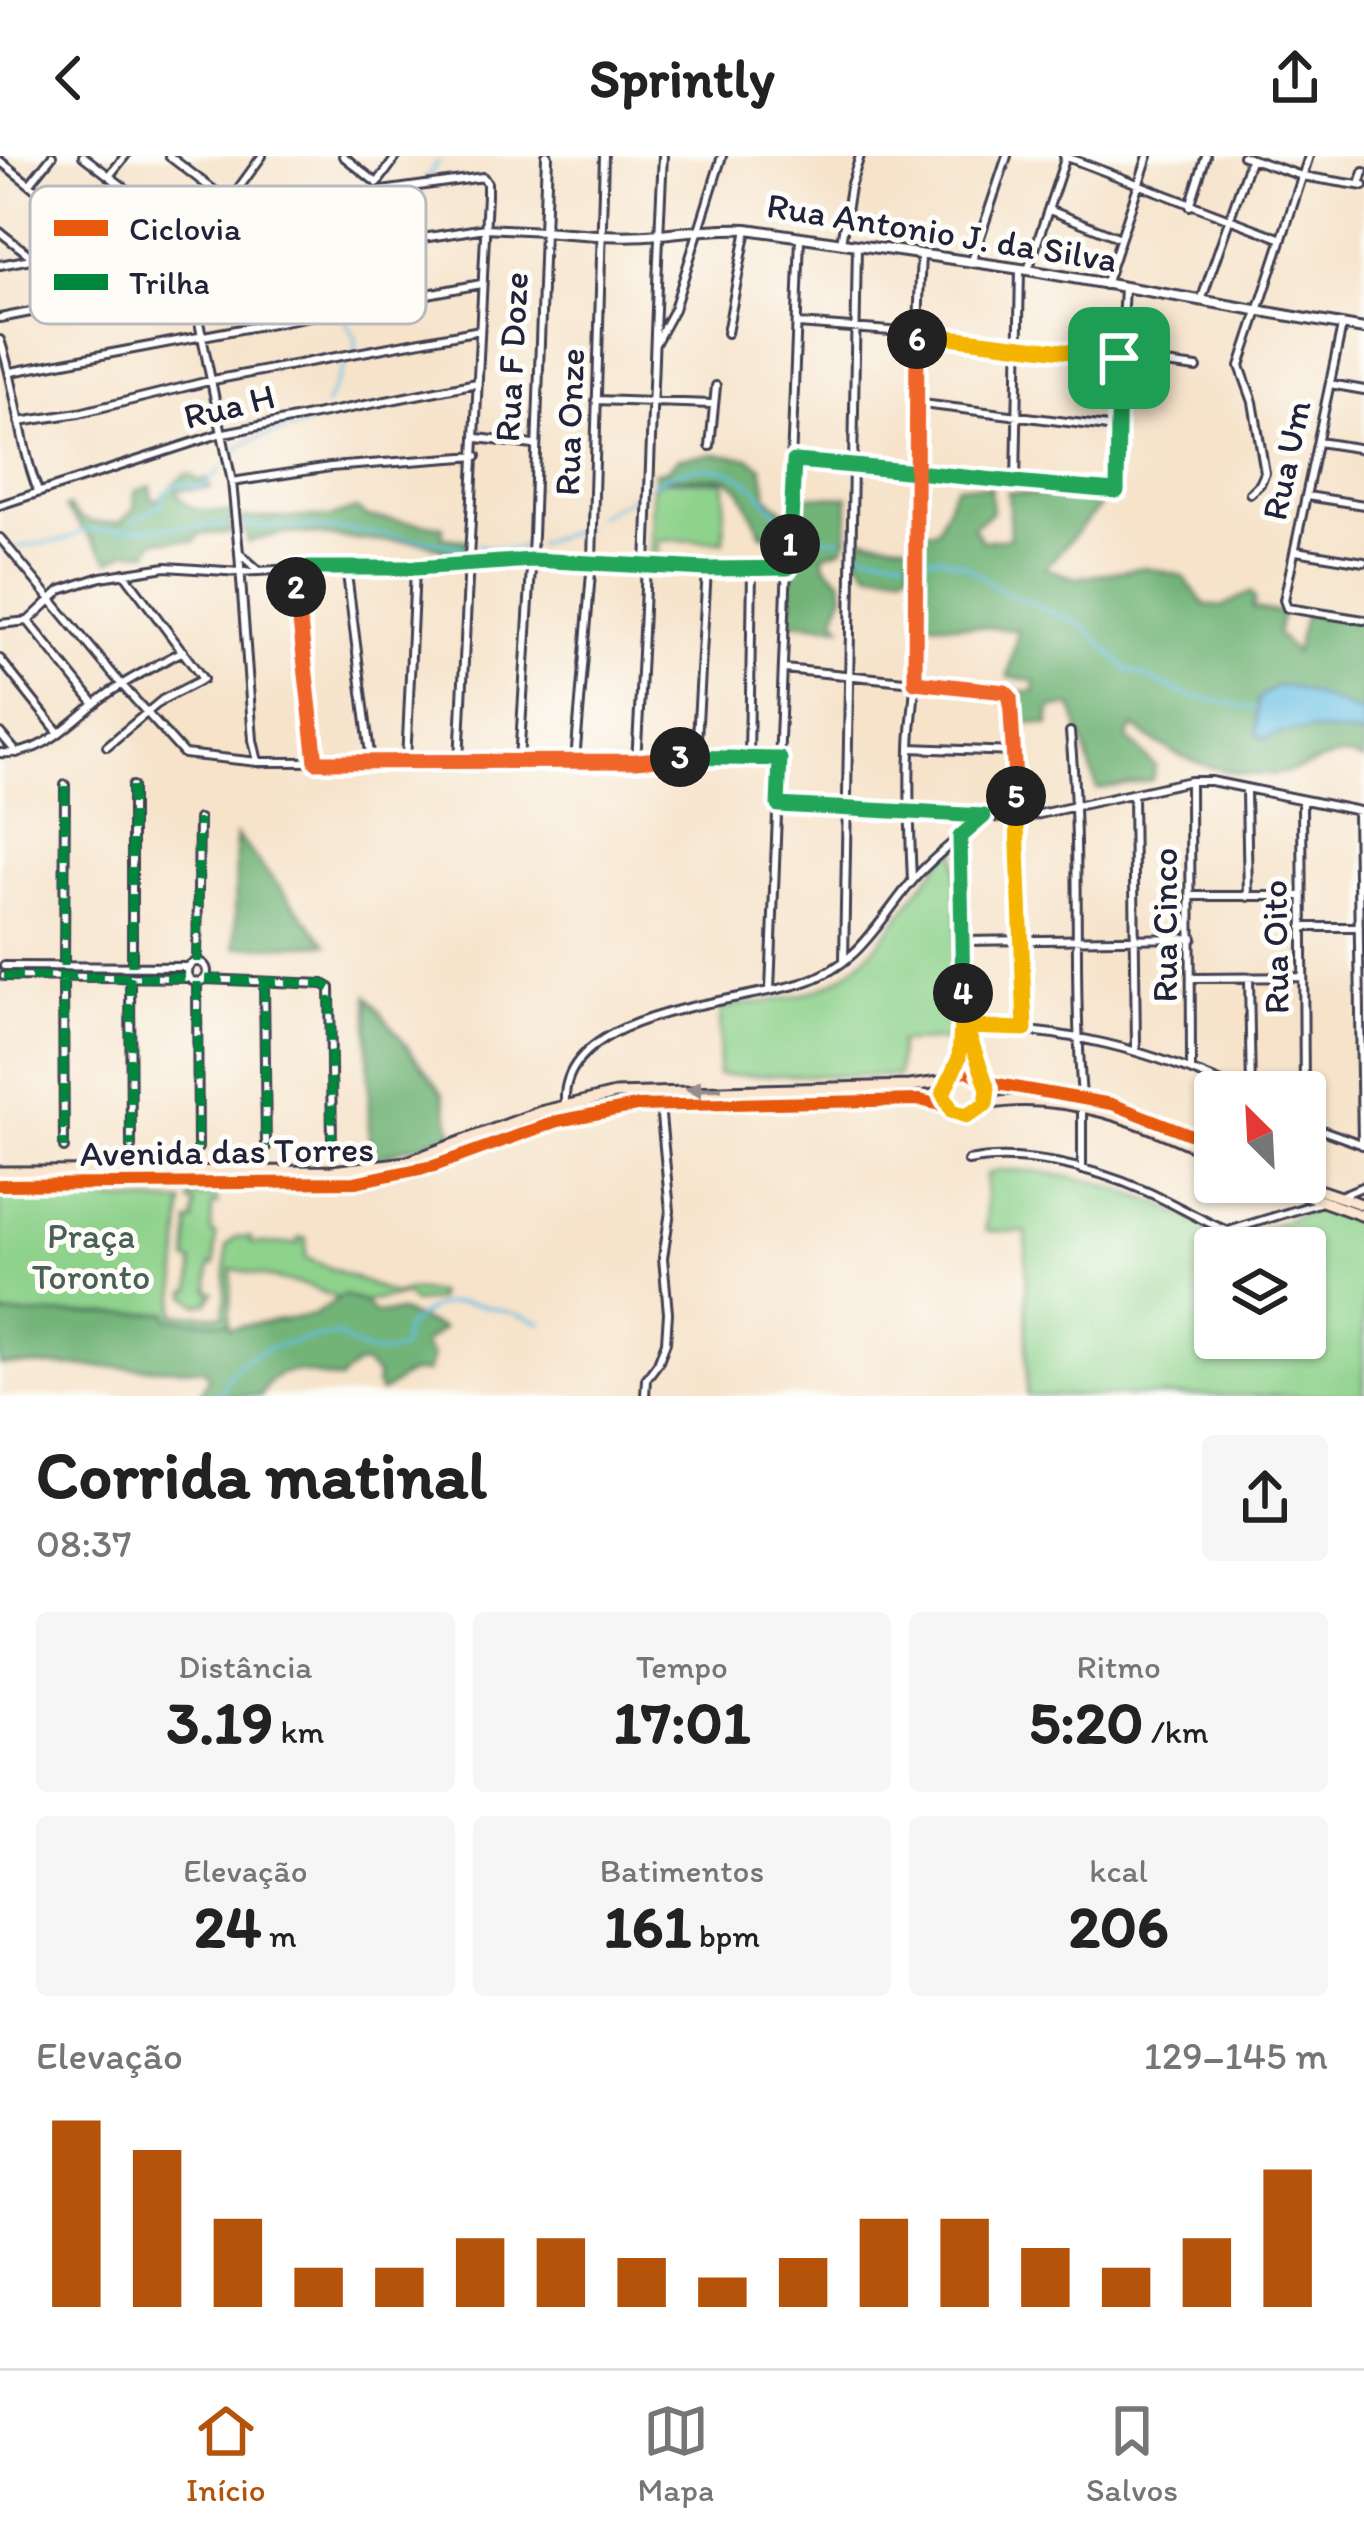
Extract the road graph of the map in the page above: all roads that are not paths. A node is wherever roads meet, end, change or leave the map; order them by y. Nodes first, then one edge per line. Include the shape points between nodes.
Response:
1 (52, 156) edge
2 (83, 156) edge
3 (125, 156) edge
4 (170, 156) edge
5 (343, 156) edge
6 (397, 156) edge
7 (547, 156) edge
8 (604, 156) edge
9 (663, 156) edge
10 (722, 156) edge
11 (860, 156) edge
12 (1007, 156) edge
13 (1065, 156) edge
14 (1148, 156) edge
15 (1206, 156) edge
16 (1309, 156) edge
17 (260, 157) edge
18 (1246, 158) edge
19 (0, 161) edge
20 (1364, 172) edge
21 (109, 176) junction
22 (1302, 176) junction
23 (31, 182) junction
24 (117, 183) junction
25 (1137, 185) junction
26 (1362, 185) edge
27 (36, 186) edge
28 (115, 186) edge
29 (121, 186) edge
30 (208, 186) edge
31 (238, 186) edge
32 (379, 186) edge
33 (381, 186) edge
34 (390, 186) edge
35 (1190, 206) junction
36 (1049, 210) junction
37 (1227, 218) junction
38 (700, 227) junction
39 (484, 228) junction
40 (747, 230) junction
41 (544, 231) junction
42 (0, 232) edge
43 (659, 234) junction
44 (601, 236) junction
45 (426, 238) edge
46 (800, 238) junction
47 (1119, 238) junction
48 (1282, 239) junction
49 (841, 243) junction
50 (857, 245) junction
51 (921, 254) junction
52 (30, 255) edge
53 (30, 258) edge
54 (972, 261) junction
55 (0, 265) edge
56 (1024, 269) junction
57 (481, 284) junction
58 (1105, 285) junction
59 (1124, 288) junction
60 (426, 294) edge
61 (1201, 301) junction
62 (30, 312) edge
63 (1258, 312) junction
64 (0, 318) edge
65 (201, 324) edge
66 (263, 324) edge
67 (798, 324) junction
68 (1342, 326) junction
69 (856, 328) junction
70 (1364, 329) edge
71 (480, 331) junction
72 (728, 333) dead end
73 (917, 333) junction
74 (203, 335) junction
75 (0, 340) edge
76 (653, 347) junction
77 (1019, 348) junction
78 (1119, 358) junction
79 (1197, 368) dead end
80 (11, 371) junction
81 (213, 380) junction
82 (477, 383) junction
83 (1330, 384) junction
84 (716, 386) dead end
85 (1364, 390) edge
86 (596, 400) junction
87 (652, 403) junction
88 (914, 403) junction
89 (712, 404) junction
90 (1018, 418) junction
91 (20, 422) junction
92 (1116, 428) junction
93 (219, 434) junction
94 (478, 438) junction
95 (1318, 442) junction
96 (533, 445) junction
97 (710, 446) dead end
98 (1364, 449) edge
99 (477, 456) junction
100 (794, 461) junction
101 (853, 465) junction
102 (918, 471) junction
103 (231, 479) junction
104 (1016, 484) junction
105 (38, 490) junction
106 (1250, 493) dead end
107 (1306, 496) junction
108 (1364, 505) edge
109 (0, 506) edge
110 (0, 538) edge
111 (1295, 551) junction
112 (239, 553) junction
113 (532, 560) junction
114 (592, 562) junction
115 (1364, 562) edge
116 (346, 566) junction
117 (470, 566) junction
118 (649, 566) junction
119 (293, 568) junction
120 (415, 568) junction
121 (788, 568) junction
122 (257, 569) junction
123 (707, 569) junction
124 (752, 570) junction
125 (240, 572) junction
126 (124, 573) junction
127 (49, 600) junction
128 (1364, 620) edge
129 (28, 621) junction
130 (0, 624) edge
131 (183, 651) junction
132 (0, 659) edge
133 (784, 669) junction
134 (849, 675) junction
135 (915, 682) junction
136 (121, 684) junction
137 (94, 704) junction
138 (148, 712) junction
139 (1070, 732) dead end
140 (0, 733) edge
141 (59, 733) junction
142 (107, 746) dead end
143 (910, 748) junction
144 (1013, 752) junction
145 (0, 753) edge
146 (18, 755) junction
147 (696, 756) junction
148 (749, 758) junction
149 (780, 759) junction
150 (459, 761) junction
151 (519, 761) junction
152 (575, 761) junction
153 (636, 761) junction
154 (258, 762) junction
155 (316, 762) junction
156 (371, 762) junction
157 (406, 762) junction
158 (1190, 781) junction
159 (65, 785) dead end
160 (132, 786) dead end
161 (1246, 791) junction
162 (1133, 793) junction
163 (1302, 800) junction
164 (778, 805) junction
165 (1077, 806) junction
166 (847, 809) junction
167 (909, 812) junction
168 (1361, 812) edge
169 (984, 816) junction
170 (199, 819) dead end
171 (1017, 819) junction
172 (960, 837) junction
173 (912, 881) junction
174 (1192, 896) junction
175 (1300, 896) junction
176 (1248, 897) junction
177 (1302, 927) junction
178 (1362, 927) edge
179 (1136, 936) junction
180 (1021, 938) junction
181 (1076, 938) junction
182 (1192, 938) junction
183 (964, 940) junction
184 (844, 961) junction
185 (197, 962) junction
186 (2, 964) edge
187 (64, 966) junction
188 (132, 966) junction
189 (189, 967) junction
190 (207, 969) junction
191 (63, 977) junction
192 (130, 977) junction
193 (1249, 977) junction
194 (1303, 977) junction
195 (2, 978) edge
196 (226, 979) junction
197 (1193, 979) junction
198 (197, 980) junction
199 (264, 983) junction
200 (770, 991) junction
201 (963, 1024) junction
202 (1025, 1029) junction
203 (1077, 1036) junction
204 (1136, 1048) junction
205 (1190, 1069) junction
206 (1195, 1071) edge
207 (1247, 1071) edge
208 (1304, 1071) edge
209 (951, 1077) junction
210 (983, 1079) junction
211 (1082, 1102) junction
212 (566, 1104) junction
213 (986, 1104) junction
214 (660, 1105) junction
215 (948, 1107) junction
216 (1326, 1132) edge
217 (1194, 1135) edge
218 (332, 1145) dead end
219 (1363, 1145) edge
220 (131, 1147) dead end
221 (266, 1147) dead end
222 (1194, 1147) edge
223 (64, 1148) dead end
224 (198, 1148) dead end
225 (968, 1161) dead end
226 (1082, 1170) junction
227 (0, 1172) edge
228 (13, 1172) junction
229 (6, 1185) edge
230 (1364, 1186) edge
231 (1326, 1193) edge
232 (1337, 1197) junction
233 (1319, 1203) joint
234 (1364, 1205) edge
235 (1364, 1216) edge
236 (645, 1396) edge

1 - 23 street
2 - 21 street
3 - 21 street
4 - 30 street
5 - 32 street
6 - 33 street
7 - 41 street, Rua F Doze
8 - 44 street, Rua Onze
9 - 43 street
10 - 38 street
11 - 49 street
12 - 54 street
13 - 25 street
13 - 36 street
14 - 25 street
15 - 35 street
16 - 22 street
17 - 31 street
18 - 22 street
18 - 37 street
19 - 23 street
20 - 26 street
21 - 24 street
22 - 26 street
22 - 48 street
23 - 27 street
24 - 28 street
24 - 29 street
25 - 35 street
25 - 47 street
34 - 39 street via 482,177
35 - 37 street
36 - 47 street
36 - 56 street
37 - 48 street
37 - 61 street
38 - 40 street, Rua Antonio J. da Silva
38 - 43 street, Rua Antonio J. da Silva
38 - 76 street
39 - 41 street
39 - 45 street
39 - 57 street
40 - 46 street, Rua Antonio J. da Silva
40 - 72 street
41 - 44 street, Rua Antonio J. da Silva
41 - 96 street, Rua F Doze
42 - 52 street
43 - 44 street, Rua Antonio J. da Silva
43 - 76 street
44 - 86 street, Rua Onze
46 - 49 street, Rua Antonio J. da Silva
46 - 67 street
47 - 58 street
48 - 63 street
49 - 50 street, Rua Antonio J. da Silva
50 - 51 street, Rua Antonio J. da Silva
50 - 69 street
51 - 54 street, Rua Antonio J. da Silva
51 - 73 street
53 - 55 street
54 - 56 street, Rua Antonio J. da Silva
56 - 58 street, Rua Antonio J. da Silva
56 - 77 street
57 - 60 street
57 - 71 street
58 - 59 street, Rua Antonio J. da Silva
59 - 61 street, Rua Antonio J. da Silva
59 - 78 street
61 - 63 street, Rua Antonio J. da Silva
62 - 64 street
63 - 68 street, Rua Antonio J. da Silva
63 - 106 street via 1240,366 1265,473
65 - 74 street
66 - 74 street
67 - 69 street
67 - 100 street
68 - 70 street, Rua Antonio J. da Silva
68 - 83 street, Rua Um
69 - 73 street
69 - 101 street
71 - 81 street
71 - 82 street
73 - 77 street
73 - 88 street
74 - 80 street
74 - 81 street
75 - 80 street
76 - 87 street
77 - 78 street
77 - 90 street
78 - 79 street
78 - 92 street
80 - 91 street
81 - 91 street
81 - 93 street
82 - 93 street, Rua H
82 - 94 street
83 - 85 street
83 - 95 street, Rua Um
84 - 89 street
86 - 87 street
86 - 114 street, Rua Onze
87 - 89 street
87 - 118 street
88 - 90 street
88 - 102 street
89 - 97 street
90 - 92 street
90 - 104 street
91 - 105 street
92 - 104 street via 1117,491
93 - 103 street
93 - 105 street, Rua H
94 - 96 street
94 - 99 street
95 - 98 street
95 - 107 street, Rua Um
96 - 113 street, Rua F Doze
99 - 103 street
99 - 117 street
100 - 101 street
100 - 121 street
101 - 102 street
101 - 134 street
102 - 104 street
102 - 135 street
103 - 112 street
105 - 109 street, Rua H
107 - 108 street
107 - 111 street, Rua Um
110 - 127 street
111 - 115 street
111 - 128 street, Rua Um via 1285,605
112 - 122 street
112 - 125 street
113 - 114 street
113 - 117 street
113 - 151 street, Rua F Doze
114 - 118 street
114 - 152 street, Rua Onze
116 - 119 street
116 - 120 street
116 - 156 street
117 - 120 street
117 - 150 street
118 - 123 street
118 - 153 street
119 - 122 street
119 - 155 street
120 - 157 street
121 - 124 street
121 - 133 street
122 - 125 street
123 - 124 street
123 - 147 street
124 - 148 street
125 - 126 street
125 - 154 street
126 - 127 street
126 - 131 street
127 - 129 street
127 - 136 street
129 - 130 street
129 - 137 street
131 - 136 street
131 - 138 street via 203,679
132 - 141 street
133 - 134 street
133 - 149 street
134 - 135 street
134 - 166 street
135 - 143 street
135 - 144 street via 1005,692
136 - 137 street
136 - 138 street
137 - 141 street
138 - 142 street
138 - 154 street via 184,754
139 - 165 street
140 - 146 street
141 - 146 street
143 - 144 street
143 - 167 street
144 - 171 street
145 - 146 street
147 - 148 street
147 - 153 street
148 - 149 street
149 - 164 street
150 - 151 street
150 - 157 street
151 - 152 street
152 - 153 street
154 - 155 street
155 - 156 street
156 - 157 street
158 - 161 street
158 - 162 street
158 - 174 street, Rua Cinco
159 - 187 street
160 - 188 street
161 - 163 street
161 - 176 street
162 - 165 street
162 - 179 street
163 - 168 street
163 - 175 street, Rua Oito
164 - 166 street
164 - 200 street
165 - 171 street
165 - 181 street
166 - 167 street
166 - 184 street
167 - 169 street
167 - 173 street
168 - 178 street
169 - 171 street
169 - 172 street
170 - 185 street
171 - 180 street
172 - 173 street
172 - 183 street
173 - 184 street via 872,938
174 - 176 street
174 - 182 street, Rua Cinco
175 - 176 street
175 - 177 street, Rua Oito
177 - 178 street
177 - 194 street, Rua Oito
178 - 219 street
179 - 181 street
179 - 182 street
179 - 204 street
180 - 181 street
180 - 183 street
180 - 202 street
181 - 203 street
182 - 197 street, Rua Cinco
183 - 201 street
184 - 200 street
185 - 189 street
185 - 190 street
186 - 187 street
186 - 195 street
187 - 188 street
188 - 189 street
189 - 198 street
190 - 196 street
190 - 198 street
191 - 192 street
191 - 195 street
191 - 223 street
192 - 198 street
192 - 220 street
193 - 194 street
193 - 197 street
193 - 207 street
194 - 208 street, Rua Oito
196 - 198 street
196 - 199 street
197 - 205 street, Rua Cinco
198 - 224 street
199 - 218 street via 330,988
199 - 221 street
200 - 212 street via 610,1034 573,1071
201 - 202 street
201 - 209 street
201 - 210 street
202 - 203 street
203 - 204 street
203 - 211 street
204 - 205 street
205 - 206 street
209 - 210 main road, Avenida das Torres via 968,1071
209 -> 212 main road, Avenida das Torres via 910,1086 654,1090
209 - 215 main road via 943,1094
210 - 211 main road, Avenida das Torres
210 - 213 main road
211 - 213 main road, Avenida das Torres
211 - 217 main road, Avenida das Torres
211 - 222 main road, Avenida das Torres
211 - 226 street
212 - 228 main road, Avenida das Torres via 386,1167
213 - 215 main road, Avenida das Torres via 966,1116
214 - 215 main road, Avenida das Torres via 920,1100
214 - 229 main road, Avenida das Torres via 575,1116 434,1166 355,1182
214 - 236 street via 668,1313
216 - 219 street
225 - 226 street
226 - 233 street via 1228,1231
227 - 228 main road, Avenida das Torres
228 - 229 main road
230 - 232 street
231 - 232 main road
232 - 234 main road
233 - 235 main road

